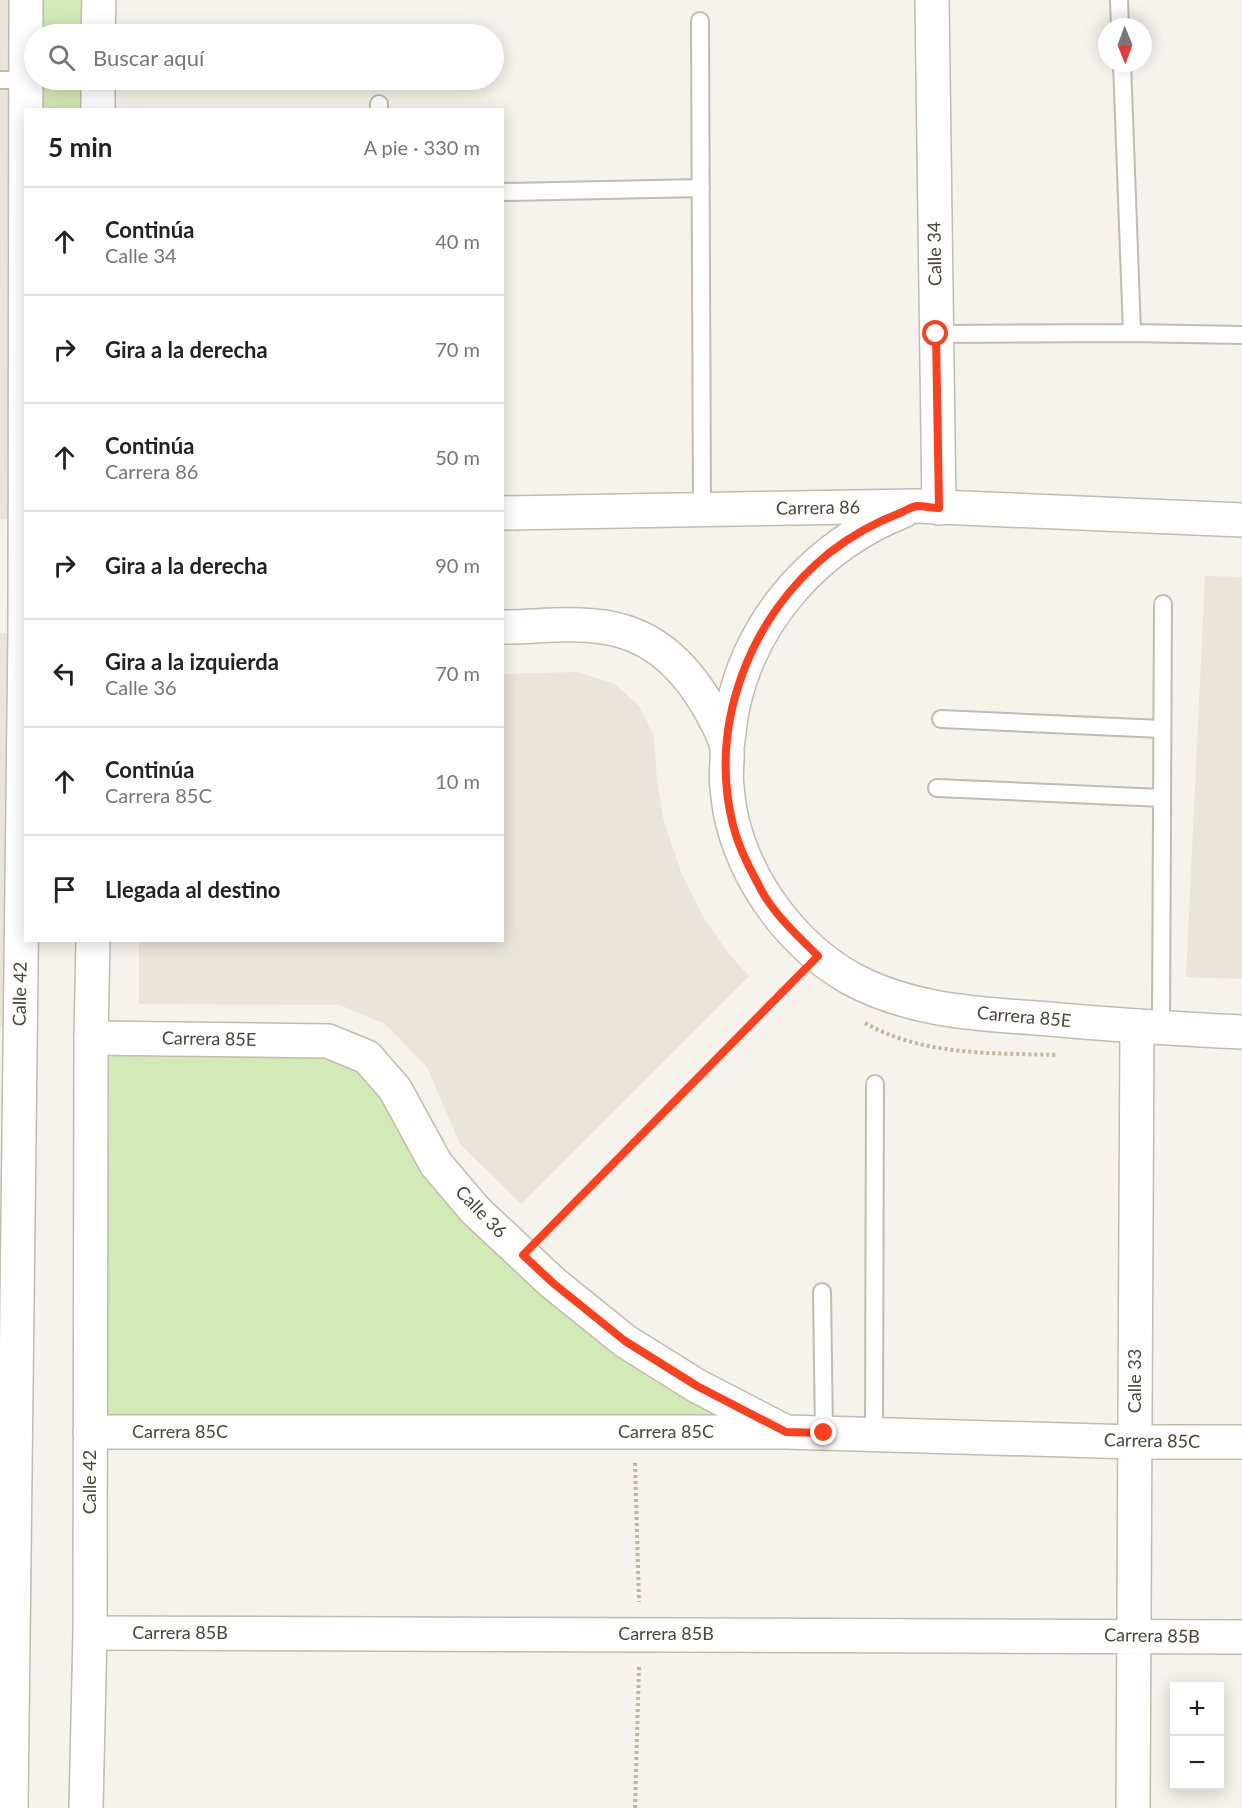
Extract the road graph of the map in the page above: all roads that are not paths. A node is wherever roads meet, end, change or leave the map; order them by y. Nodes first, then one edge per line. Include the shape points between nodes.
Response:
1 (26, 0) edge
2 (99, 0) edge
3 (932, 0) edge
4 (1119, 0) edge
5 (1120, 18) edge
6 (700, 21) dead end
7 (99, 24) edge
8 (1122, 72) edge
9 (13, 80) edge
10 (98, 90) edge
11 (98, 108) edge
12 (701, 188) junction
13 (504, 192) edge
14 (1132, 333) junction
15 (936, 334) junction
16 (1242, 335) edge
17 (927, 507) junction
18 (702, 511) junction
19 (504, 513) edge
20 (16, 519) edge
21 (1242, 520) edge
22 (1162, 604) dead end
23 (24, 620) edge
24 (504, 627) edge
25 (0, 633) edge
26 (24, 633) edge
27 (24, 659) edge
28 (941, 719) dead end
29 (1162, 729) junction
30 (727, 747) junction
31 (937, 788) dead end
32 (1162, 798) junction
33 (93, 942) edge
34 (10, 1027) edge
35 (1149, 1027) junction
36 (1242, 1032) edge
37 (91, 1038) junction
38 (328, 1041) joint
39 (874, 1084) dead end
40 (9, 1253) edge
41 (822, 1292) dead end
42 (90, 1432) junction
43 (786, 1432) junction
44 (8, 1433) edge
45 (824, 1433) junction
46 (874, 1434) junction
47 (1134, 1442) junction
48 (1242, 1442) edge
49 (7, 1623) edge
50 (90, 1633) junction
51 (1133, 1636) junction
52 (1242, 1637) edge
53 (7, 1807) edge
54 (86, 1808) edge
55 (1133, 1808) edge

1 - 9 street, Calle 42
2 - 7 street
3 - 15 street, Calle 34
4 - 5 lane
6 - 12 lane
8 - 14 lane
9 - 20 street, Calle 42
10 - 11 street
12 - 13 lane
12 - 18 lane
14 - 15 lane
14 - 16 lane
15 - 17 street, Calle 34
17 - 18 street, Carrera 86
17 - 21 street, Carrera 86
17 - 30 street via 878,521 843,542 811,568 784,598 761,631 744,668
18 - 19 street, Carrera 86
20 - 23 street, Calle 42
22 - 29 lane
24 - 30 street via 587,626 622,631 655,646 683,668 704,697
25 - 26 street
27 - 34 street, Calle 42
28 - 29 lane
29 - 32 lane
30 - 35 street, Carrera 85E via 726,787 747,862 765,897 790,928 807,967 849,977 893,998 950,1011
31 - 32 lane
32 - 35 lane
33 - 37 street, Calle 42
34 - 40 street, Calle 42
35 - 36 street, Carrera 85E
35 - 47 street, Calle 33
37 - 38 street, Carrera 85E
37 - 42 street, Calle 42
38 - 43 street, Calle 36 via 367,1057 395,1089 436,1164 475,1210 553,1283 625,1341 697,1386
39 - 46 lane
40 - 44 street, Calle 42
41 - 45 lane
42 - 43 street, Carrera 85C
42 - 50 street, Calle 42
43 - 45 street, Carrera 85C
44 - 49 street, Calle 42
45 - 46 street, Carrera 85C
46 - 47 street, Carrera 85C
47 - 48 street, Carrera 85C
47 - 51 street, Calle 33
49 - 53 street, Calle 42
50 - 51 street, Carrera 85B
50 - 54 street, Calle 42
51 - 52 street, Carrera 85B
51 - 55 street, Calle 33

